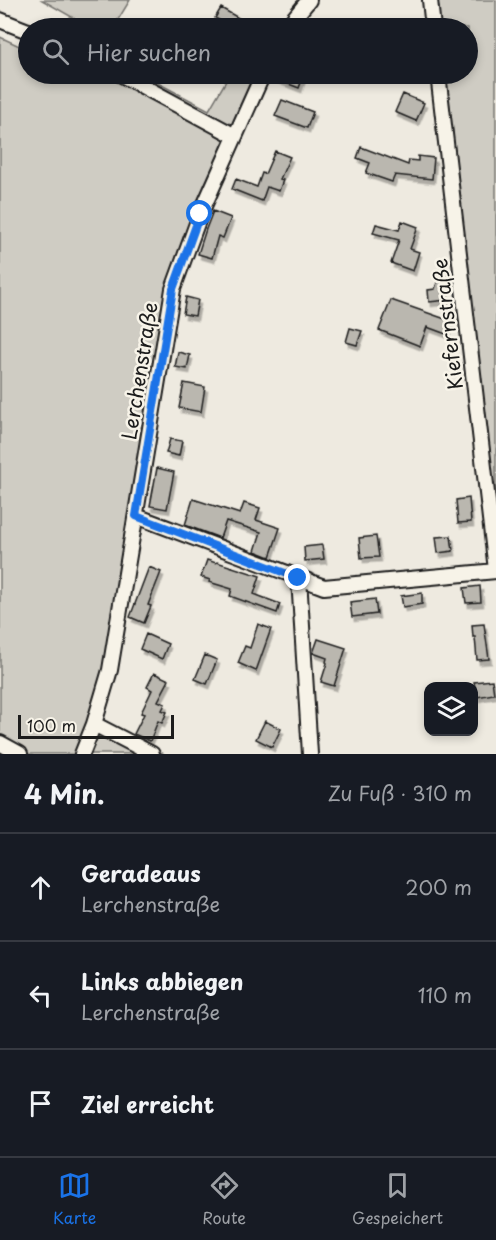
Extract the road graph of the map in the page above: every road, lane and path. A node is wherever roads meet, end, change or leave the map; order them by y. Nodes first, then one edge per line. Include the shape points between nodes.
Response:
1 (309, 0) edge
2 (430, 0) edge
3 (294, 18) edge
4 (432, 18) edge
5 (0, 20) edge
6 (18, 27) edge
7 (139, 84) edge
8 (258, 84) edge
9 (439, 84) edge
10 (235, 136) junction
11 (136, 516) junction
12 (496, 570) edge
13 (298, 578) junction
14 (94, 724) junction
15 (0, 743) edge
16 (20, 754) edge
17 (82, 754) edge
18 (152, 754) edge
19 (310, 754) edge

1 - 3 street
2 - 4 street
5 - 6 street
7 - 10 street
8 - 10 street, Lerchenstraße
9 - 12 street, Kiefernstraße
10 - 11 street, Lerchenstraße via 200,214 173,289
11 - 13 street
11 - 14 street, Lerchenstraße via 110,670
12 - 13 street, Kiefernstraße via 324,587
13 - 19 street
14 - 17 street, Lerchenstraße
14 - 18 street
15 - 16 street

